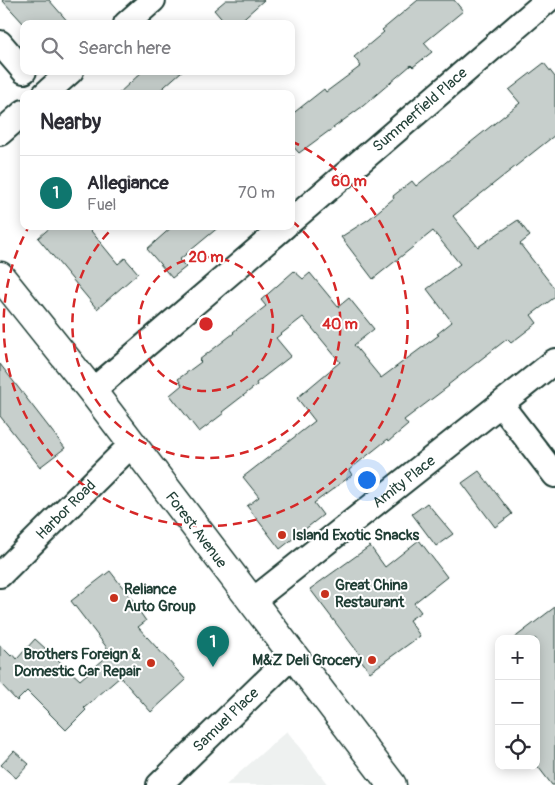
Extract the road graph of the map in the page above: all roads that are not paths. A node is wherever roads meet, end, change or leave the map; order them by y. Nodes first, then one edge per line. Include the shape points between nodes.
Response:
1 (153, 0) edge
2 (548, 0) edge
3 (130, 20) edge
4 (0, 43) edge
5 (20, 66) edge
6 (27, 75) edge
7 (66, 75) edge
8 (41, 90) edge
9 (49, 90) edge
10 (20, 116) edge
11 (0, 133) edge
12 (295, 218) edge
13 (280, 230) edge
14 (0, 276) edge
15 (555, 361) edge
16 (92, 392) junction
17 (501, 405) junction
18 (131, 444) junction
19 (555, 475) edge
20 (0, 575) edge
21 (251, 602) junction
22 (293, 655) junction
23 (159, 785) edge
24 (392, 785) edge

1 - 3 street
2 - 12 street, Summerfield Place
4 - 5 street
6 - 8 street
7 - 9 street
10 - 11 street
13 - 16 street
14 - 16 main road, Forest Avenue
15 - 17 street, Amity Place
16 - 18 main road, Forest Avenue
17 - 19 street
17 - 21 street, Amity Place
18 - 20 street, Harbor Road
18 - 21 main road, Forest Avenue
21 - 22 main road, Forest Avenue
22 - 23 street, Samuel Place
22 - 24 main road, Forest Avenue

